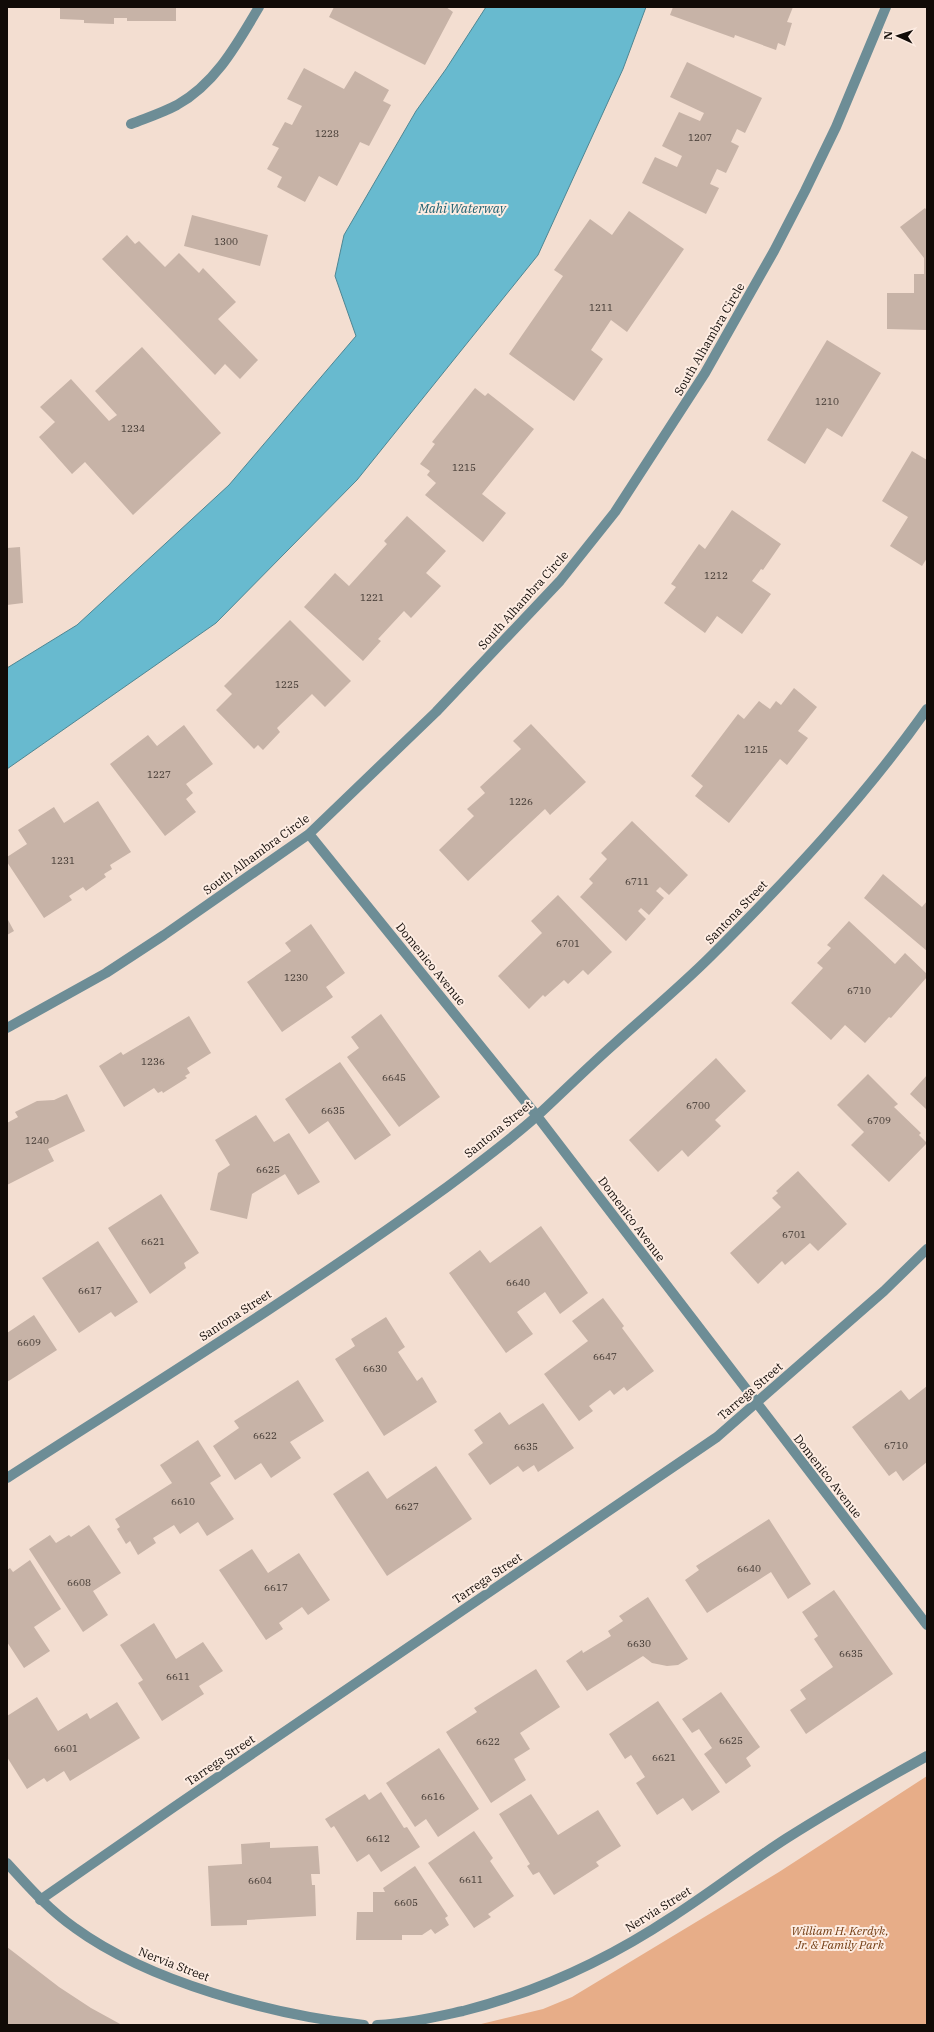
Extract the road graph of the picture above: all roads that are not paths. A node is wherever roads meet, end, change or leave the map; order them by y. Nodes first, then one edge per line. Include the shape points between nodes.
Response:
1 (259, 7) edge
2 (886, 7) edge
3 (131, 124) dead end
4 (927, 709) edge
5 (309, 834) junction
6 (7, 1028) edge
7 (537, 1116) junction
8 (927, 1249) edge
9 (756, 1404) junction
10 (7, 1478) edge
11 (927, 1625) edge
12 (927, 1756) edge
13 (7, 1863) edge
14 (40, 1900) junction
15 (364, 2025) edge
16 (377, 2025) edge

1 - 3 street via 230,54 210,80 176,105
2 - 5 street, South Alhambra Circle via 836,127 774,251 705,374 616,512 560,581 436,712
4 - 7 street, Santona Street via 847,812 795,870 710,957 575,1078
5 - 6 street, South Alhambra Circle via 164,936 106,973
5 - 7 street, Domenico Avenue
7 - 9 street, Domenico Avenue
7 - 10 street, Santona Street via 448,1186 364,1244 177,1369
8 - 9 street, Tarrega Street via 884,1291
9 - 11 street, Domenico Avenue
9 - 14 street, Tarrega Street via 717,1437
12 - 16 street, Nervia Street via 788,1838 671,1918 604,1958 555,1981 491,2004 426,2019
13 - 14 street, Nervia Street
14 - 15 street, Nervia Street via 74,1928 113,1953 167,1976 240,2000 343,2023

